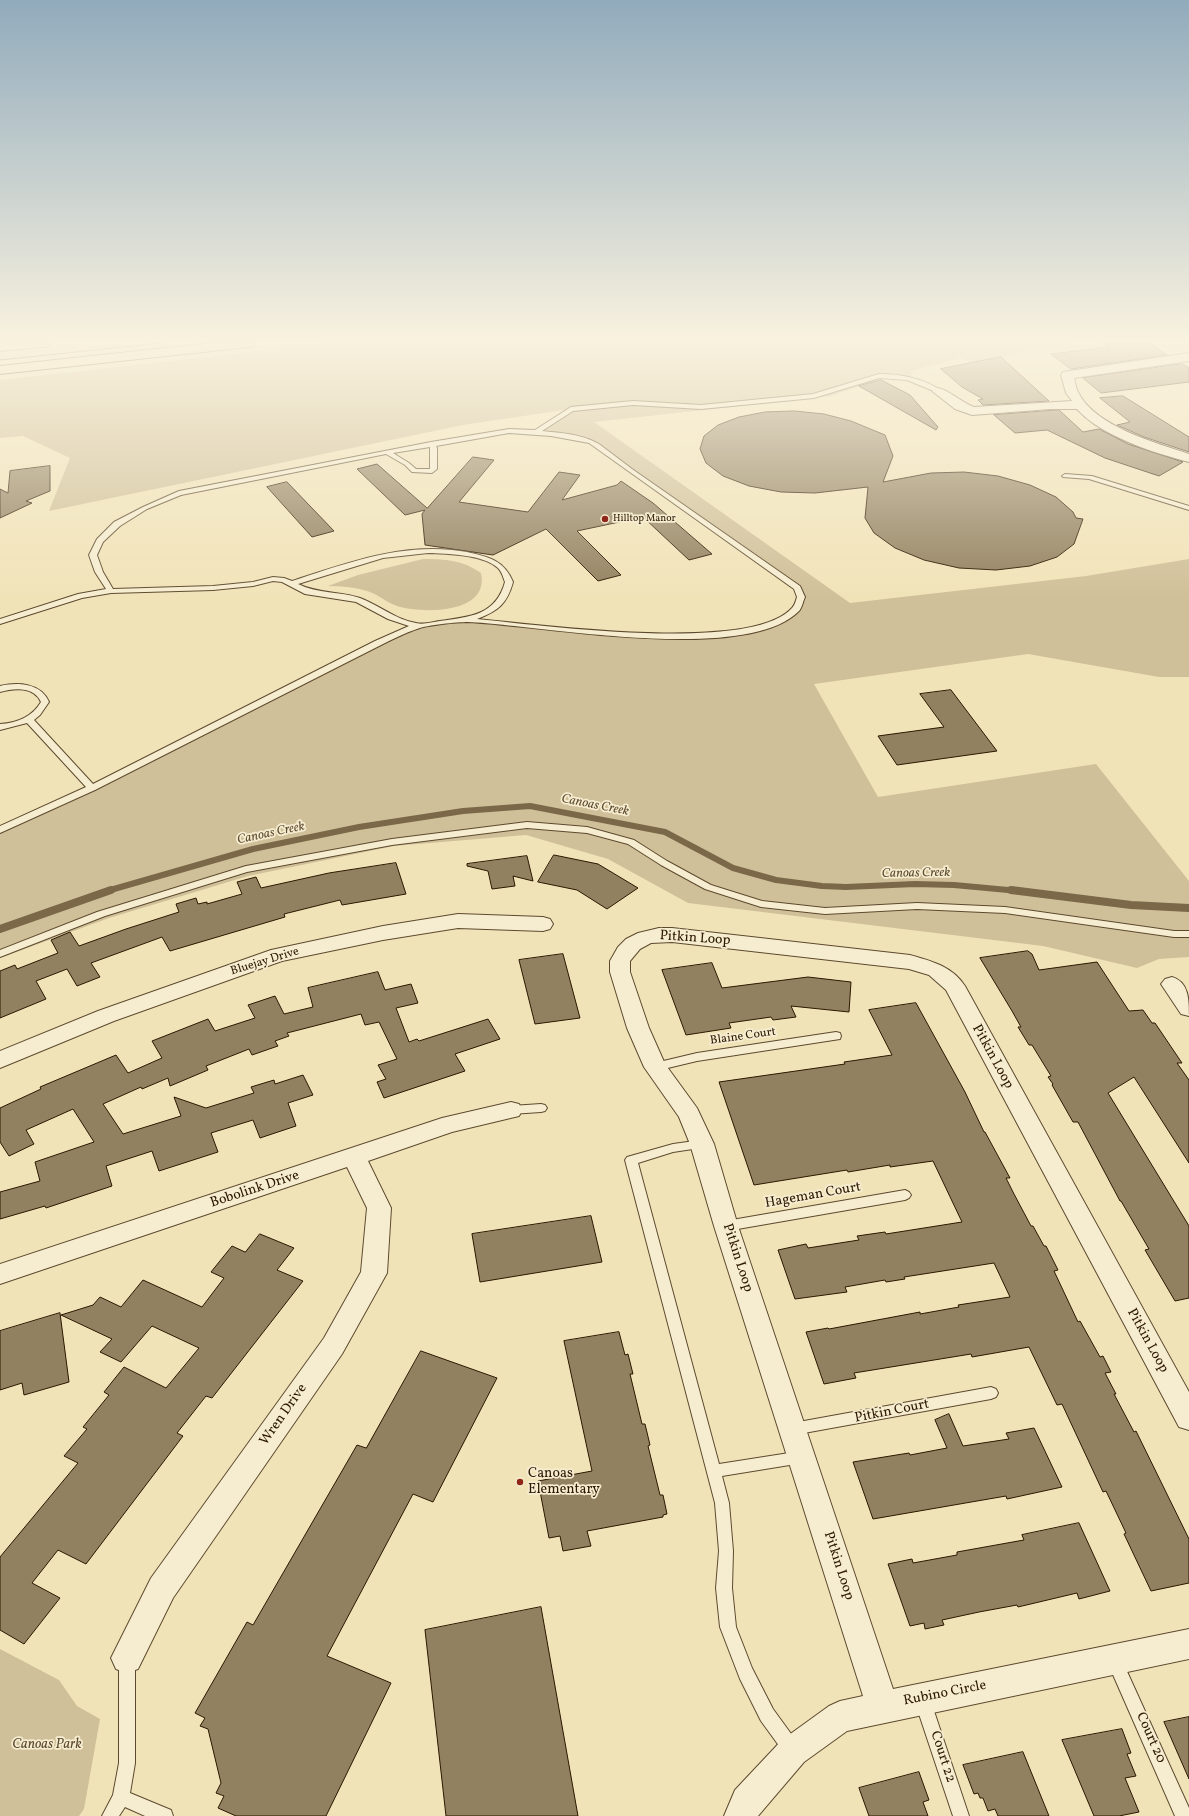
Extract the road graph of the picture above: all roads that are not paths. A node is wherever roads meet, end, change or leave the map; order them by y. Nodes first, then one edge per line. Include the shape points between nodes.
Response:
1 (543, 428) edge
2 (1110, 428) edge
3 (535, 433) junction
4 (431, 444) junction
5 (388, 452) junction
6 (1189, 458) edge
7 (1065, 476) dead end
8 (1189, 508) edge
9 (294, 583) junction
10 (111, 591) junction
11 (467, 620) junction
12 (0, 622) edge
13 (416, 626) junction
14 (0, 689) edge
15 (29, 720) junction
16 (0, 726) edge
17 (92, 788) junction
18 (0, 830) edge
19 (543, 924) dead end
20 (1189, 934) edge
21 (0, 954) edge
22 (1172, 984) dead end
23 (1189, 1009) edge
24 (836, 1036) dead end
25 (0, 1060) edge
26 (655, 1067) junction
27 (541, 1108) dead end
28 (511, 1110) joint
29 (702, 1144) junction
30 (354, 1157) junction
31 (905, 1195) dead end
32 (726, 1226) junction
33 (0, 1274) edge
34 (991, 1393) dead end
35 (1189, 1418) edge
36 (793, 1429) junction
37 (802, 1457) junction
38 (713, 1471) junction
39 (1189, 1644) edge
40 (127, 1658) joint
41 (1115, 1660) junction
42 (922, 1699) junction
43 (883, 1707) junction
44 (794, 1751) junction
45 (121, 1797) junction
46 (110, 1816) edge
47 (165, 1816) edge
48 (741, 1816) edge
49 (961, 1816) edge
50 (1184, 1816) edge

1 - 3 lane
2 - 6 street via 1153,447
3 - 4 lane via 509,431
3 - 11 lane via 573,438 599,447 797,588 801,597 796,609 777,622 724,635 672,636 574,631
4 - 5 lane
4 - 5 lane via 434,448 432,471 414,472 407,464
5 - 10 lane via 179,493 145,508 117,524 100,541 93,555 99,572
7 - 8 lane via 1090,478
9 - 10 lane via 274,580 213,588
9 - 11 lane via 358,562 409,550 465,554 491,561 504,569 509,582 505,596 490,611
9 - 13 lane via 308,592 358,600 391,617
10 - 12 lane via 81,596
11 - 13 lane
13 - 17 lane
14 - 15 lane via 22,687 38,691 42,695 45,702 43,708
15 - 16 lane
15 - 17 lane
17 - 18 lane
19 - 25 street, Bluejay Drive via 458,921 383,933 278,955 106,1016
20 - 21 lane via 1005,910 917,906 824,911 761,904 708,887 631,842 587,830 528,825 392,842 246,869 101,914
22 - 23 street
24 - 26 lane, Blaine Court via 697,1057
26 - 29 street, Pitkin Loop via 689,1114
26 - 35 street, Pitkin Loop via 638,1028 620,972 620,962 625,952 645,938 672,935 910,962 936,970 954,986
27 - 28 lane
28 - 30 street, Bobolink Drive via 450,1124
29 - 32 street, Pitkin Loop
29 - 38 lane via 673,1148 631,1160
30 - 33 street, Bobolink Drive
30 - 40 street, Wren Drive via 379,1208 374,1273 333,1346 162,1588
31 - 32 lane, Hageman Court
32 - 36 street, Pitkin Loop
34 - 36 lane, Pitkin Court
36 - 37 street, Pitkin Loop
37 - 38 lane
37 - 43 street, Pitkin Loop
38 - 44 lane via 722,1503 726,1552 724,1588 728,1627 746,1673 767,1715
39 - 41 street, Rubino Circle
40 - 45 lane via 127,1763
41 - 42 street, Rubino Circle
41 - 50 lane, Court 20
42 - 43 street, Rubino Circle
42 - 49 lane, Court 22
43 - 44 street, Rubino Circle via 840,1717
44 - 48 street, Rubino Circle via 747,1802
45 - 46 lane
45 - 47 lane

